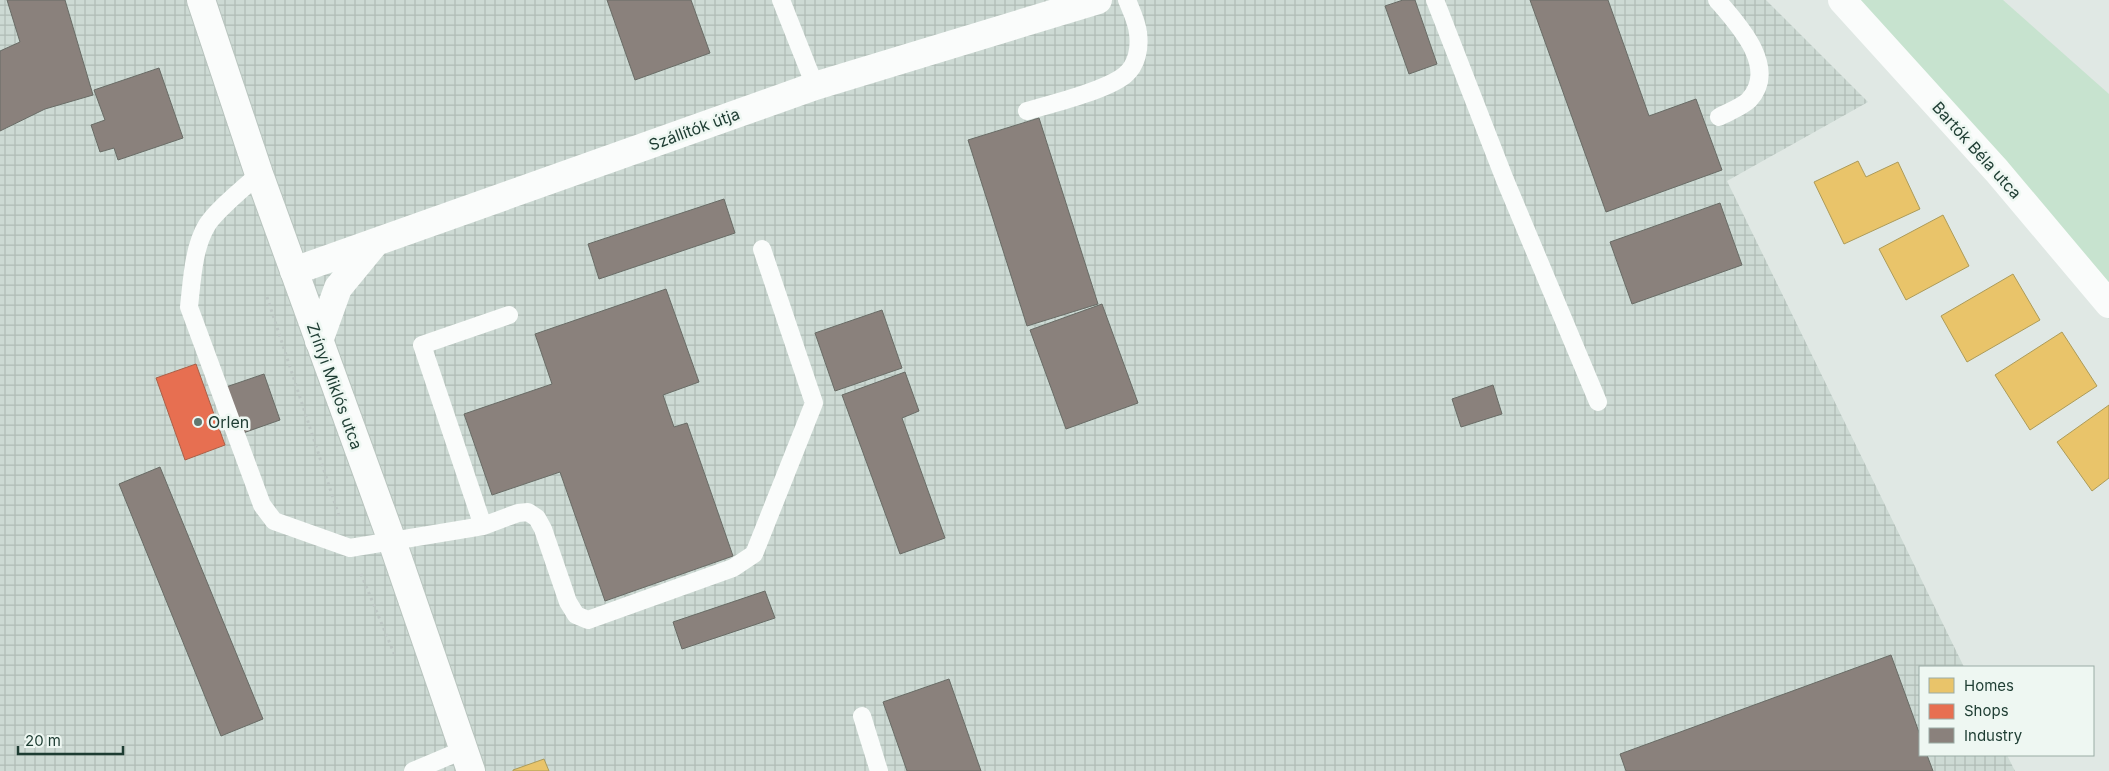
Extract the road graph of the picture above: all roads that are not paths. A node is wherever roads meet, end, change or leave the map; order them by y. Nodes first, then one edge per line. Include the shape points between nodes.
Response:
1 (201, 0) edge
2 (781, 0) edge
3 (1098, 0) edge
4 (1127, 0) edge
5 (1435, 0) edge
6 (1717, 0) edge
7 (1842, 0) edge
8 (815, 86) junction
9 (1027, 111) dead end
10 (1719, 116) dead end
11 (259, 174) junction
12 (375, 243) junction
13 (762, 249) dead end
14 (294, 271) junction
15 (2109, 304) edge
16 (509, 315) dead end
17 (319, 341) junction
18 (1598, 402) dead end
19 (483, 526) junction
20 (392, 541) junction
21 (862, 716) dead end
22 (467, 760) edge
23 (413, 771) edge
24 (879, 771) edge

1 - 11 street, Zrínyi Miklós utca
2 - 8 lane
3 - 8 street, Szállítók útja
4 - 9 lane via 1139,42 1138,54 1125,75 1106,86
5 - 18 lane via 1505,180
6 - 10 lane via 1752,46 1759,68 1758,85 1748,101
7 - 15 street, Bartók Béla utca via 1997,170
8 - 12 street, Szállítók útja
11 - 14 street, Zrínyi Miklós utca
11 - 20 lane via 207,225 198,248 189,307 262,505 274,521 350,548
12 - 14 street, Szállítók útja
12 - 17 street via 338,288
13 - 19 lane via 814,403 754,554 733,568 588,620 576,615 568,602 537,518 528,512 518,513
14 - 17 street, Zrínyi Miklós utca
16 - 19 lane via 422,345
17 - 20 street, Zrínyi Miklós utca
19 - 20 lane
20 - 22 street, Zrínyi Miklós utca
21 - 24 lane
22 - 23 lane

